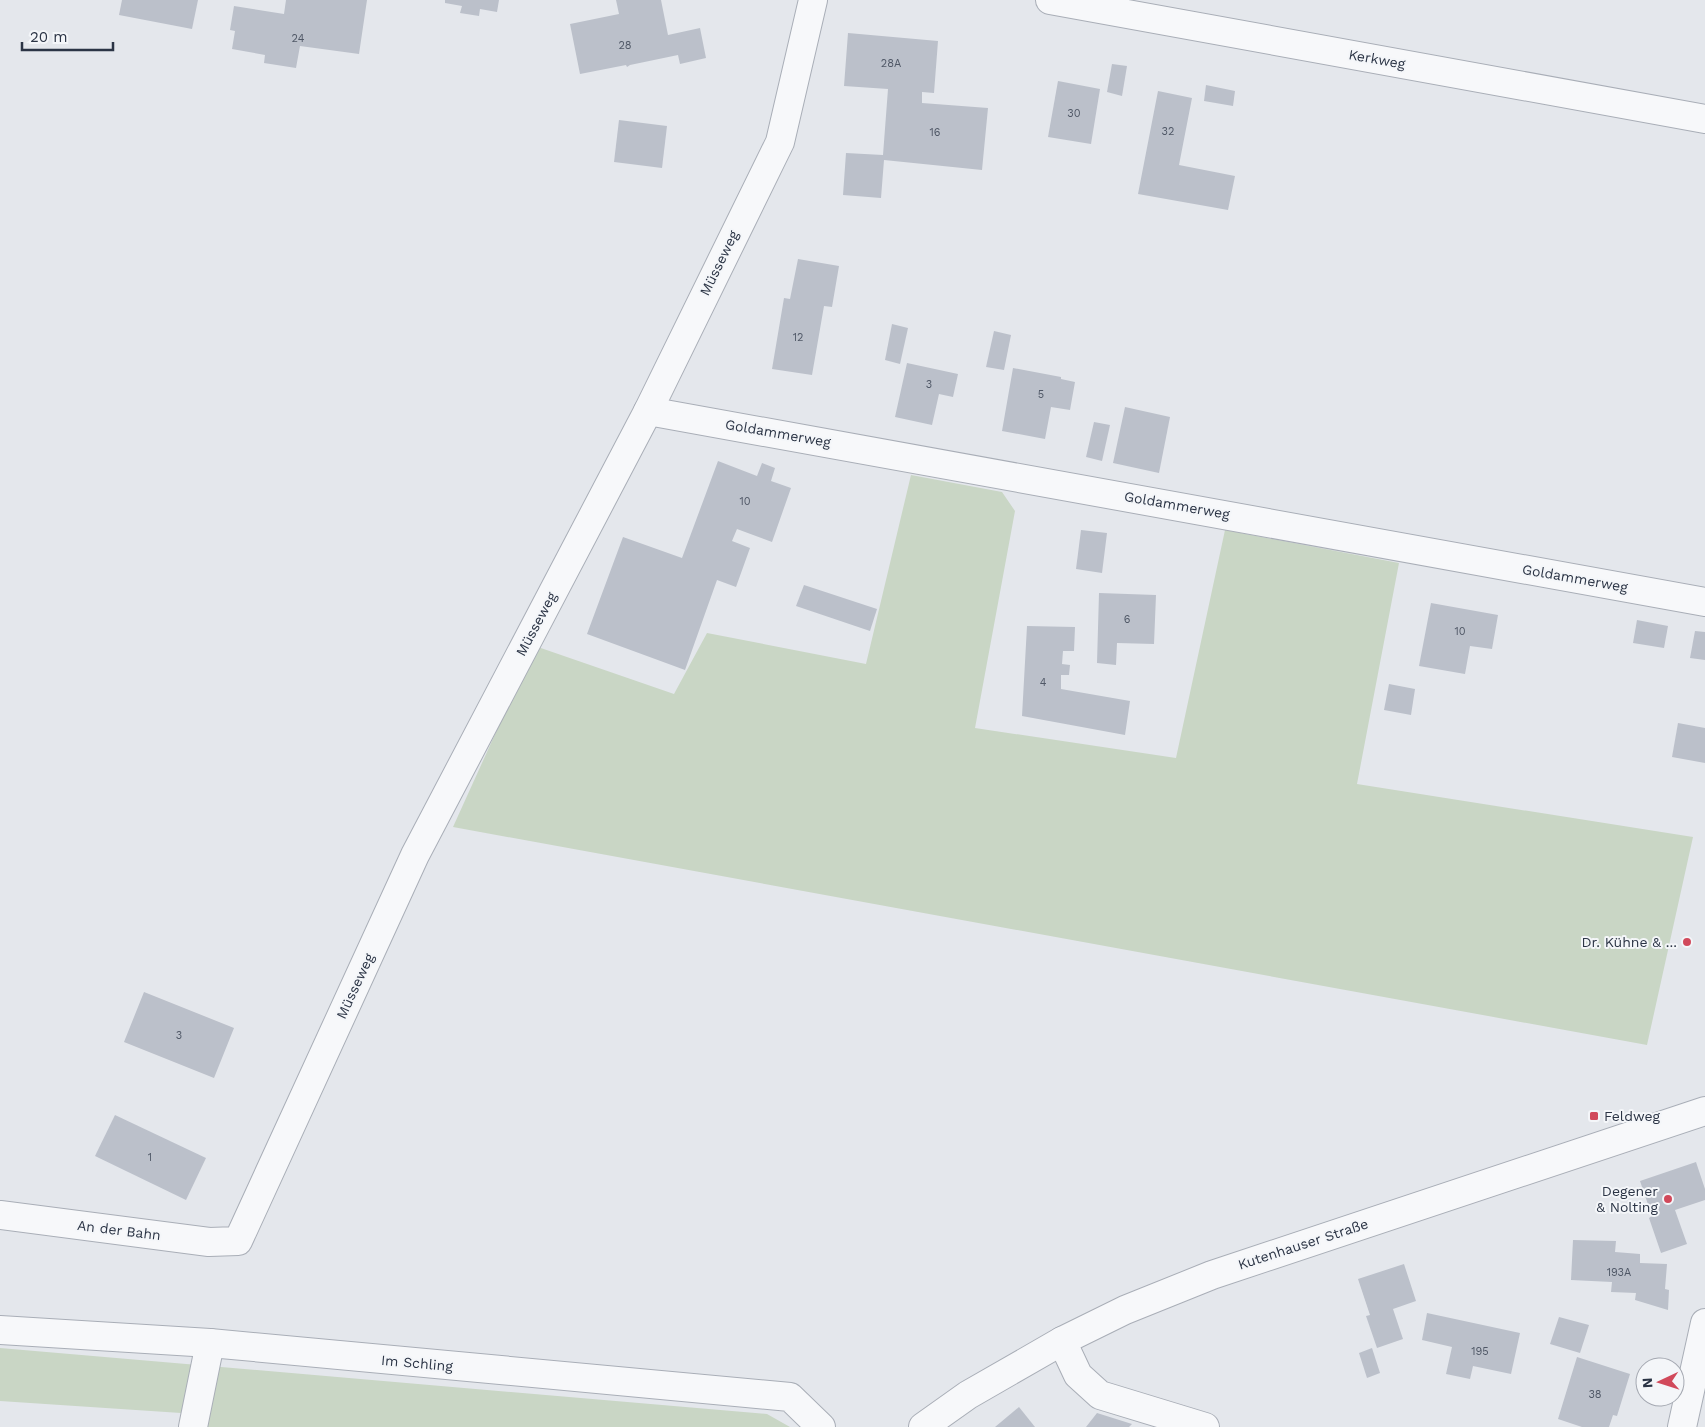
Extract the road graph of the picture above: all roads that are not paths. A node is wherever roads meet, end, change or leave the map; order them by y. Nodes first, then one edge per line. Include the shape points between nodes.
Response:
1 (813, 0) edge
2 (1050, 0) edge
3 (1705, 119) edge
4 (648, 411) junction
5 (1705, 602) edge
6 (1705, 1111) edge
7 (0, 1215) edge
8 (238, 1241) joint
9 (1705, 1323) edge
10 (0, 1330) edge
11 (1062, 1341) junction
12 (210, 1343) junction
13 (194, 1427) edge
14 (821, 1427) edge
15 (923, 1427) edge
16 (1205, 1427) edge
17 (1682, 1427) edge

1 - 4 street, Müsseweg via 780,142
2 - 3 street, Kerkweg
4 - 5 street, Goldammerweg
4 - 8 street, Müsseweg via 415,855
6 - 11 street, Kutenhauser Straße via 1212,1275 1125,1310
7 - 8 street, An der Bahn via 209,1242
9 - 17 street
10 - 12 street, Im Schling
11 - 15 street, Kutenhauser Straße via 968,1395
11 - 16 street via 1078,1375 1100,1395
12 - 13 street
12 - 14 street, Im Schling via 790,1397

